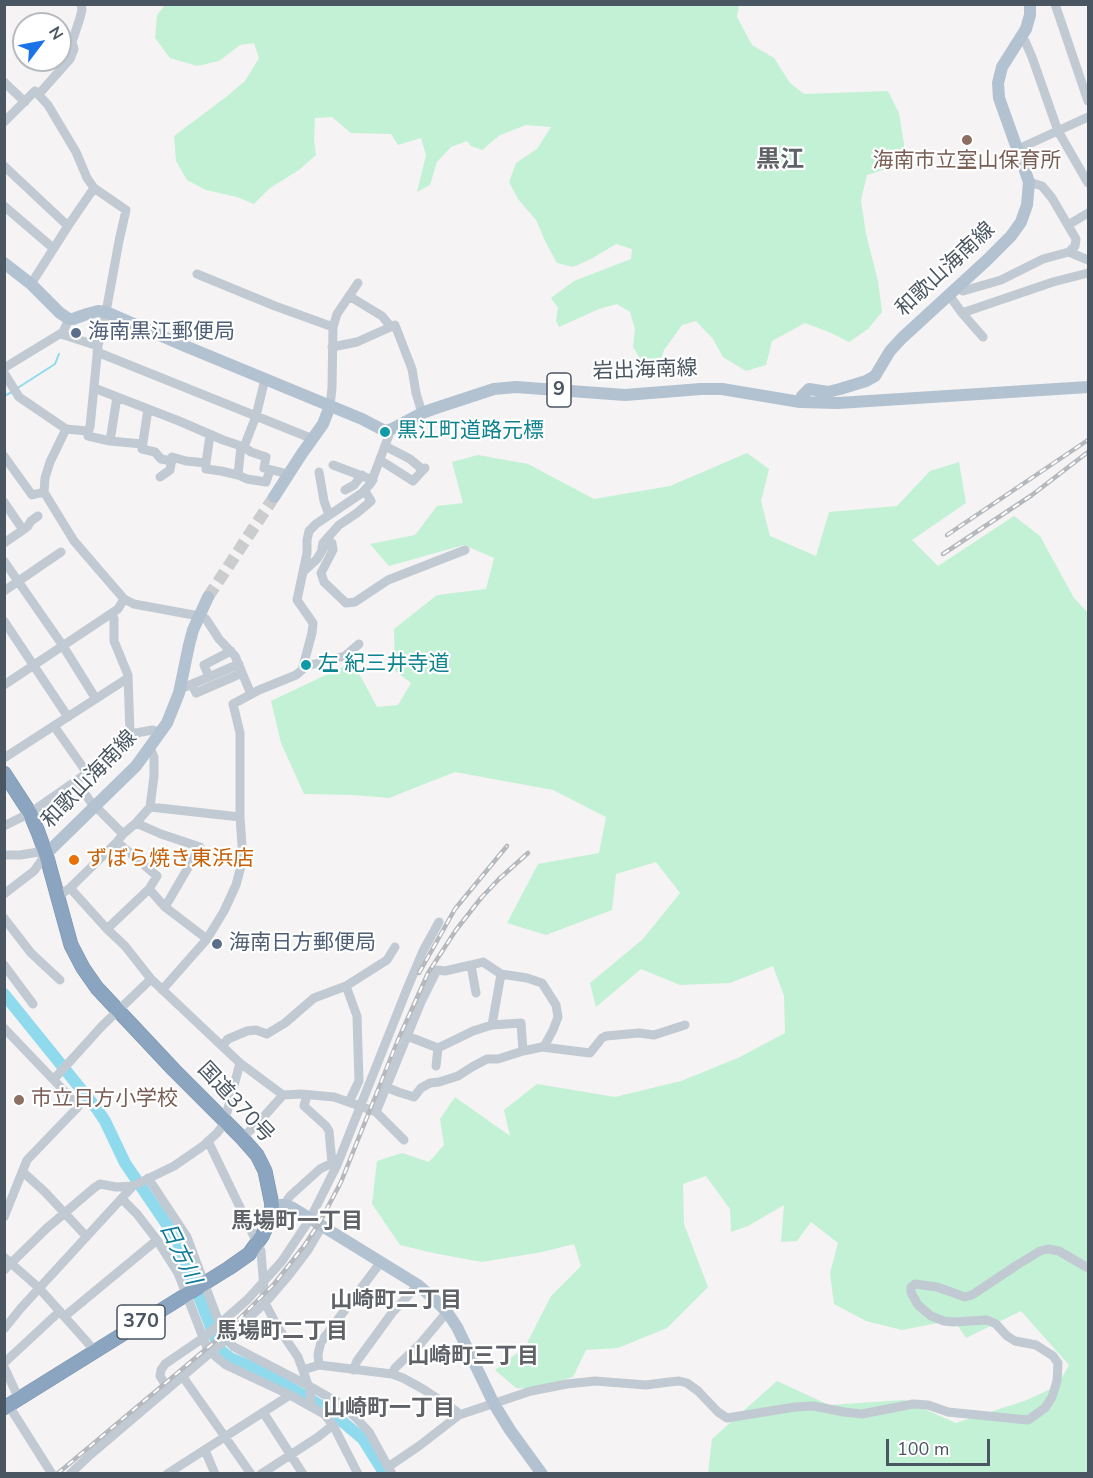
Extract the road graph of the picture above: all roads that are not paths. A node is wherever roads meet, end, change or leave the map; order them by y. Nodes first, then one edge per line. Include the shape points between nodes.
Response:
1 (81, 4) edge
2 (1030, 4) edge
3 (1055, 4) edge
4 (1021, 37) junction
5 (4, 82) edge
6 (39, 94) junction
7 (1089, 101) edge
8 (25, 102) junction
9 (1089, 117) edge
10 (4, 122) edge
11 (1058, 131) junction
12 (1016, 150) junction
13 (4, 166) edge
14 (1029, 182) junction
15 (1089, 183) edge
16 (94, 188) junction
17 (4, 206) edge
18 (1089, 213) edge
19 (1068, 225) junction
20 (68, 226) junction
21 (53, 248) junction
22 (1070, 252) junction
23 (1089, 260) edge
24 (5, 265) edge
25 (1089, 273) edge
26 (197, 274) dead end
27 (358, 283) dead end
28 (31, 284) junction
29 (952, 291) junction
30 (349, 296) junction
31 (106, 312) junction
32 (963, 313) junction
33 (69, 319) junction
34 (333, 327) junction
35 (392, 327) junction
36 (61, 334) junction
37 (983, 337) dead end
38 (332, 347) junction
39 (98, 349) junction
40 (4, 368) edge
41 (4, 373) edge
42 (265, 380) junction
43 (1089, 387) edge
44 (94, 388) junction
45 (117, 397) junction
46 (800, 402) junction
47 (330, 406) junction
48 (148, 409) junction
49 (422, 413) junction
50 (256, 416) junction
51 (66, 429) junction
52 (89, 429) junction
53 (388, 431) junction
54 (210, 435) junction
55 (313, 440) junction
56 (110, 441) junction
57 (142, 444) junction
58 (243, 446) junction
59 (385, 446) junction
60 (4, 456) edge
61 (172, 459) junction
62 (380, 460) junction
63 (206, 463) junction
64 (333, 465) dead end
65 (270, 470) junction
66 (319, 472) dead end
67 (288, 474) junction
68 (238, 475) junction
69 (362, 475) junction
70 (160, 477) dead end
71 (373, 480) junction
72 (345, 490) dead end
73 (365, 491) junction
74 (44, 492) junction
75 (274, 496) tunnel mouth
76 (4, 502) edge
77 (329, 515) junction
78 (38, 516) dead end
79 (23, 530) junction
80 (4, 543) edge
81 (465, 550) dead end
82 (322, 551) junction
83 (61, 552) dead end
84 (4, 561) edge
85 (303, 572) junction
86 (18, 582) junction
87 (4, 591) edge
88 (208, 597) tunnel mouth
89 (124, 599) junction
90 (112, 613) junction
91 (199, 616) junction
92 (4, 621) edge
93 (359, 644) dead end
94 (63, 646) junction
95 (231, 651) junction
96 (34, 665) junction
97 (303, 667) junction
98 (240, 668) junction
99 (209, 677) junction
100 (128, 678) junction
101 (4, 685) edge
102 (186, 685) junction
103 (251, 694) junction
104 (96, 699) junction
105 (68, 717) junction
106 (54, 726) junction
107 (130, 734) junction
108 (160, 734) junction
109 (150, 748) junction
110 (4, 758) edge
111 (4, 773) edge
112 (87, 773) junction
113 (76, 782) junction
114 (9, 789) edge
115 (96, 807) junction
116 (150, 807) junction
117 (30, 813) junction
118 (240, 817) junction
119 (136, 823) junction
120 (4, 826) edge
121 (120, 838) junction
122 (46, 853) junction
123 (4, 855) edge
124 (70, 888) junction
125 (149, 889) junction
126 (4, 894) edge
127 (57, 897) junction
128 (165, 907) junction
129 (4, 918) edge
130 (439, 922) dead end
131 (107, 929) junction
132 (207, 939) junction
133 (395, 947) dead end
134 (4, 965) edge
135 (471, 965) junction
136 (501, 974) junction
137 (151, 979) junction
138 (60, 980) dead end
139 (346, 986) junction
140 (162, 990) junction
141 (476, 993) dead end
142 (33, 1004) dead end
143 (118, 1010) junction
144 (492, 1025) junction
145 (685, 1025) dead end
146 (4, 1028) edge
147 (407, 1036) junction
148 (222, 1046) junction
149 (542, 1047) junction
150 (438, 1048) junction
151 (523, 1052) junction
152 (240, 1063) junction
153 (436, 1066) dead end
154 (55, 1077) junction
155 (386, 1087) junction
156 (283, 1095) junction
157 (307, 1095) junction
158 (349, 1102) junction
159 (360, 1106) junction
160 (376, 1112) junction
161 (223, 1120) junction
162 (242, 1138) junction
163 (404, 1140) dead end
164 (208, 1141) junction
165 (334, 1164) junction
166 (24, 1172) junction
167 (148, 1178) junction
168 (133, 1186) junction
169 (122, 1198) junction
170 (278, 1205) junction
171 (64, 1213) junction
172 (4, 1217) edge
173 (310, 1219) junction
174 (322, 1227) junction
175 (86, 1236) junction
176 (156, 1240) junction
177 (258, 1243) junction
178 (7, 1263) edge
179 (380, 1263) junction
180 (1089, 1268) edge
181 (264, 1282) junction
182 (418, 1285) junction
183 (39, 1288) junction
184 (196, 1288) junction
185 (265, 1303) junction
186 (447, 1312) junction
187 (62, 1313) junction
188 (218, 1326) junction
189 (4, 1329) edge
190 (205, 1337) junction
191 (225, 1340) junction
192 (95, 1351) junction
193 (212, 1351) junction
194 (4, 1365) edge
195 (319, 1365) junction
196 (303, 1370) junction
197 (353, 1370) junction
198 (392, 1374) junction
199 (183, 1377) junction
200 (310, 1388) junction
201 (168, 1389) junction
202 (290, 1395) junction
203 (11, 1404) edge
204 (311, 1404) junction
205 (494, 1404) junction
206 (263, 1412) junction
207 (459, 1415) junction
208 (333, 1425) junction
209 (225, 1435) junction
210 (205, 1450) junction
211 (290, 1454) junction
212 (390, 1470) edge
213 (171, 1472) edge
214 (52, 1473) edge
215 (70, 1473) edge
216 (215, 1473) edge
217 (251, 1473) edge
218 (261, 1473) edge
219 (303, 1473) edge
220 (355, 1473) edge
221 (542, 1473) edge

1 - 6 street via 70,59
2 - 4 main road
3 - 7 street
4 - 11 street
4 - 12 main road via 1002,67 998,83
5 - 8 street
6 - 8 street via 35,91
6 - 16 street
8 - 10 street
9 - 11 street
11 - 12 street
11 - 15 street
12 - 14 main road
13 - 20 street
14 - 19 street via 1042,186
14 - 29 main road, 和歌山海南線 via 1021,222
16 - 20 street
16 - 31 street via 126,210
17 - 21 street
18 - 19 street
19 - 22 street via 1076,239
20 - 21 street
21 - 28 street
22 - 23 street
22 - 29 street via 1044,259 1001,280
24 - 28 main road
25 - 32 street
26 - 34 street
27 - 30 street
28 - 33 main road
29 - 32 street
29 - 46 main road, 和歌山海南線 via 890,351 875,376 828,392 809,389
30 - 34 street
30 - 35 street via 382,316
31 - 33 main road
31 - 39 street
31 - 42 main road
32 - 37 street
33 - 36 street
34 - 38 street
35 - 38 street via 357,342
35 - 49 street via 395,325 404,346
36 - 39 street
36 - 40 street
38 - 47 street
39 - 44 street
39 - 50 street
41 - 51 street via 20,397
42 - 47 main road
42 - 50 street
43 - 46 main road, 岩出海南線 / 9
44 - 45 street
44 - 52 street
45 - 48 street
45 - 56 street
46 - 49 main road, 岩出海南線 / 9 via 722,389 625,395 516,387 494,389
47 - 53 main road
47 - 55 main road
48 - 54 street
48 - 57 street
49 - 53 main road, 岩出海南線 / 9
50 - 55 street
50 - 58 street
51 - 52 street
51 - 74 street via 50,462
52 - 56 street via 88,436
53 - 59 street
54 - 58 street
54 - 63 street
55 - 67 main road
56 - 57 street
57 - 61 street via 142,448 155,452 161,459
58 - 65 street via 266,457 264,468
58 - 68 street
59 - 62 street
59 - 62 street via 424,469 417,484
60 - 74 street via 32,495
61 - 63 street
61 - 70 street via 170,470
62 - 71 street
63 - 68 street via 206,469
64 - 69 street
65 - 67 street
65 - 68 street via 266,482
66 - 77 street
67 - 75 main road
69 - 71 street
69 - 72 street
71 - 73 street
73 - 77 street
73 - 82 street via 371,501 339,525 323,543
74 - 89 street via 74,541
76 - 79 street
77 - 85 street via 309,531
78 - 79 street
79 - 80 street
81 - 82 street via 388,580 355,602 346,603 324,582 321,573 333,550 332,543
82 - 85 street
83 - 86 street
84 - 86 street
85 - 97 street via 297,600 313,623
86 - 87 street
86 - 94 street
88 - 91 main road, 和歌山海南線
89 - 90 street
89 - 91 street
90 - 94 street
90 - 100 street via 114,641
91 - 95 street via 206,619
91 - 102 main road, 和歌山海南線 via 189,645
92 - 96 street
93 - 97 street via 345,656
94 - 96 street
94 - 104 street
95 - 98 street
95 - 99 street via 204,665
96 - 101 street
96 - 105 street
97 - 103 street via 296,675
98 - 99 street
98 - 102 street via 196,693
98 - 103 street
99 - 102 street
100 - 104 street
100 - 107 street
102 - 108 main road, 和歌山海南線
103 - 118 street via 233,704 240,733
104 - 105 street
105 - 106 street
106 - 110 street
106 - 112 street
107 - 108 street via 153,730
107 - 112 street
108 - 109 main road, 和歌山海南線
109 - 115 main road, 和歌山海南線
109 - 116 street via 154,776
111 - 114 highway, 国道370号 / 370
112 - 113 street
113 - 115 street
113 - 117 street
114 - 117 highway, 国道370号 / 370
115 - 121 street
115 - 122 main road, 和歌山海南線
116 - 118 street
116 - 119 street
117 - 120 street
117 - 122 highway, 国道370号 / 370
118 - 132 street via 243,859 236,885
119 - 121 street
119 - 128 street via 200,847
121 - 124 street
121 - 125 street via 157,876
122 - 123 street
122 - 126 street via 34,871
122 - 127 highway, 国道370号 / 370
124 - 127 street
124 - 131 street
125 - 128 street
125 - 131 street
127 - 143 highway, 国道370号 / 370 via 71,945 83,968
128 - 132 street
129 - 138 street via 31,953
130 - 159 street via 407,988
131 - 137 street
132 - 140 street
133 - 139 street via 387,960
134 - 142 street
135 - 136 street via 483,962
135 - 141 street
135 - 147 street via 437,970
136 - 144 street
136 - 149 street via 542,983 556,1005 558,1017
137 - 140 street
137 - 143 street
139 - 148 street via 314,998 267,1034 247,1031
139 - 158 street via 357,1016 358,1081
140 - 148 street
143 - 154 street
143 - 161 highway, 国道370号 / 370
144 - 150 street
144 - 151 street via 521,1023
145 - 149 street via 654,1035 606,1036 590,1053
146 - 154 street
147 - 150 street
147 - 155 street
148 - 152 street
149 - 151 street
150 - 153 street
151 - 155 street via 487,1059 458,1076 430,1083 414,1097
152 - 156 street
152 - 161 street
154 - 166 street via 78,1107 27,1160
155 - 160 street
156 - 157 street
156 - 162 street
157 - 158 street
157 - 165 street via 304,1106 329,1131
158 - 159 street
159 - 160 street
159 - 165 street
160 - 163 street
161 - 162 highway, 国道370号 / 370
161 - 164 street via 221,1128
162 - 170 highway, 国道370号 / 370 via 257,1155
164 - 167 street via 174,1166
164 - 177 street
165 - 170 street via 320,1169
165 - 173 street
166 - 171 street
166 - 172 street
167 - 168 street
167 - 184 street via 187,1237
168 - 169 street
168 - 171 street via 100,1184
169 - 175 street
169 - 176 street
170 - 173 main road via 293,1208
170 - 177 highway, 国道370号 / 370
171 - 175 street
171 - 178 street
173 - 174 main road
173 - 181 street
174 - 179 main road
174 - 185 street
175 - 183 street
176 - 184 street via 178,1273
176 - 187 street
177 - 181 street
177 - 184 highway, 国道370号 / 370 via 249,1254
178 - 183 street
179 - 182 main road
179 - 195 street via 321,1342
180 - 205 street via 1048,1249 972,1295 915,1284 911,1287 918,1305 932,1316 953,1322 987,1320 1015,1341 1036,1345 1053,1356 1058,1363 1052,1397 1045,1408 1028,1419 948,1412 913,1404 862,1414 813,1406 728,1418 698,1391 679,1381 646,1385 606,1381 567,1384
181 - 185 street
181 - 188 street
182 - 186 main road
182 - 197 street via 392,1313
183 - 187 street
183 - 189 street
184 - 188 street
184 - 190 street
184 - 192 highway, 国道370号 / 370
185 - 191 street
185 - 196 street
186 - 198 street
186 - 205 main road
187 - 192 street
187 - 194 street
188 - 190 street
190 - 193 street
190 - 201 street via 165,1364 160,1376
191 - 193 street
191 - 200 street
192 - 203 highway, 国道370号 / 370
193 - 199 street
193 - 202 street via 226,1365
194 - 203 street
195 - 196 street
195 - 197 street
196 - 200 street
197 - 198 street
198 - 207 street
199 - 201 street
199 - 209 street
200 - 204 street
200 - 212 street via 339,1403 357,1419 369,1432
201 - 215 street
202 - 204 street
202 - 206 street
203 - 214 street
204 - 208 street
205 - 207 street
205 - 221 main road
206 - 209 street
206 - 211 street
207 - 212 street
208 - 211 street
208 - 220 street
209 - 210 street
209 - 217 street
210 - 213 street
210 - 216 street
211 - 218 street
211 - 219 street

